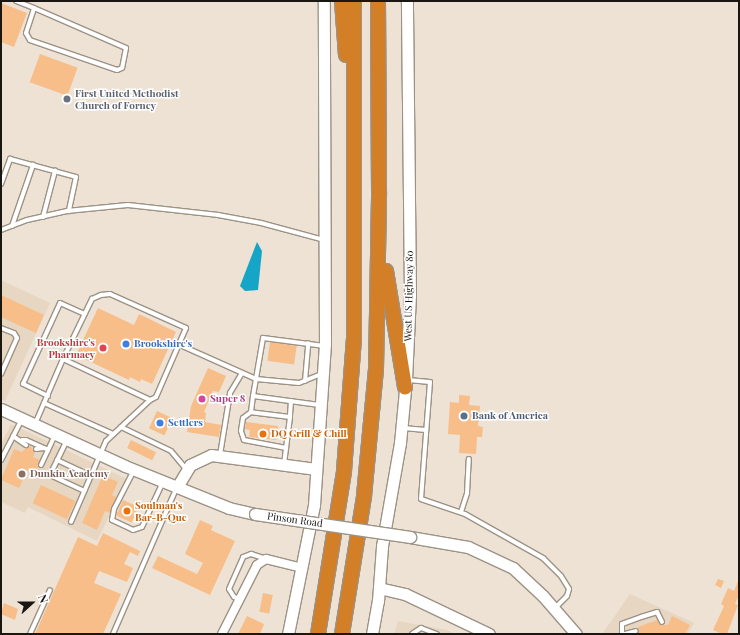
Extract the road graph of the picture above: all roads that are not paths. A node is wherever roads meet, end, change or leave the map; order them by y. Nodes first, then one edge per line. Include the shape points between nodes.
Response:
1 (16, 1) edge
2 (324, 1) edge
3 (342, 1) edge
4 (354, 1) edge
5 (378, 1) edge
6 (408, 1) edge
7 (34, 8) junction
8 (33, 165) junction
9 (55, 171) junction
10 (356, 173) junction
11 (1, 184) edge
12 (379, 192) junction
13 (69, 211) junction
14 (43, 217) junction
15 (12, 226) junction
16 (1, 230) edge
17 (324, 240) junction
18 (85, 314) junction
19 (1, 328) edge
20 (308, 343) junction
21 (180, 345) junction
22 (324, 346) junction
23 (63, 360) junction
24 (242, 373) junction
25 (1, 374) edge
26 (321, 374) junction
27 (256, 379) junction
28 (305, 381) junction
29 (406, 383) junction
30 (48, 396) junction
31 (253, 396) junction
32 (150, 400) junction
33 (291, 401) junction
34 (44, 403) junction
35 (319, 405) junction
36 (1, 409) edge
37 (250, 412) junction
38 (290, 417) junction
39 (22, 419) junction
40 (35, 425) junction
41 (121, 427) junction
42 (402, 428) junction
43 (426, 430) junction
44 (55, 434) junction
45 (113, 434) junction
46 (13, 436) junction
47 (67, 439) junction
48 (22, 440) junction
49 (26, 445) dead end
50 (286, 448) junction
51 (36, 449) dead end
52 (46, 449) junction
53 (101, 455) junction
54 (220, 455) junction
55 (469, 459) dead end
56 (1, 460) edge
57 (57, 460) junction
58 (284, 464) junction
59 (41, 465) dead end
60 (316, 469) junction
61 (134, 470) junction
62 (187, 470) junction
63 (91, 476) junction
64 (164, 482) junction
65 (177, 487) junction
66 (85, 491) junction
67 (462, 512) junction
68 (71, 522) dead end
69 (266, 559) junction
70 (302, 568) junction
71 (379, 588) junction
72 (50, 590) dead end
73 (240, 599) junction
74 (554, 609) junction
75 (662, 622) dead end
76 (636, 631) dead end
77 (30, 634) edge
78 (113, 634) edge
79 (222, 634) edge
80 (288, 634) edge
81 (318, 634) edge
82 (342, 634) edge
83 (372, 634) edge
84 (412, 634) edge
85 (437, 634) edge
86 (490, 634) edge
87 (576, 634) edge
88 (624, 634) edge

1 - 7 lane
2 - 17 main road
3 - 10 highway
4 - 10 highway
5 - 12 highway
6 - 29 main road, West US Highway 80 via 410,295
7 - 7 lane via 126,48 122,68 117,70 30,40 26,33
8 - 9 lane
8 - 11 lane via 10,159
8 - 15 lane
9 - 13 lane via 76,177
9 - 14 lane
10 - 81 highway via 355,316 350,410 339,510
12 - 29 highway via 385,233 387,284
12 - 82 highway via 377,343 371,426 358,540
13 - 14 lane
13 - 17 lane via 128,205 164,207 261,223
14 - 15 lane
15 - 16 lane
17 - 22 main road
18 - 21 lane via 92,299 110,294 186,328
18 - 23 lane
18 - 30 lane via 60,303 22,384
19 - 25 lane via 14,333 17,338
20 - 22 lane
20 - 27 lane via 263,338
20 - 28 lane
21 - 24 lane
21 - 32 lane via 156,397
22 - 26 main road
23 - 30 lane
23 - 32 lane
24 - 27 lane
24 - 54 lane via 230,393
26 - 28 lane
26 - 35 main road
27 - 28 lane via 299,383
27 - 31 lane
29 - 42 main road, West US Highway 80
29 - 43 lane via 430,382
30 - 34 lane
31 - 33 lane
31 - 37 lane
32 - 41 lane
33 - 35 lane
33 - 38 lane
34 - 40 lane
34 - 45 lane
35 - 60 main road
36 - 39 main road, Pinson Road
37 - 38 lane
37 - 50 lane via 244,418 241,431 244,440
38 - 50 lane
39 - 40 main road, Pinson Road
39 - 46 lane
40 - 44 main road, Pinson Road
41 - 45 lane
41 - 62 lane via 171,451
42 - 43 lane
42 - 71 main road, West US Highway 80 via 382,546
43 - 67 lane via 422,499
44 - 47 main road, Pinson Road
44 - 52 lane
45 - 53 lane via 106,441
46 - 48 lane
46 - 56 lane
47 - 53 main road, Pinson Road
47 - 57 lane
48 - 49 lane
48 - 52 lane
50 - 58 lane
51 - 52 lane
52 - 59 lane
53 - 61 main road, Pinson Road
53 - 63 lane
54 - 58 main road
54 - 62 main road via 201,458
55 - 67 lane via 467,493
57 - 63 lane
57 - 66 lane via 50,475
58 - 60 main road
60 - 70 main road via 314,505
61 - 64 main road, Pinson Road
61 - 64 lane via 114,509 112,520 133,530 142,527
62 - 65 main road
63 - 66 lane
64 - 65 main road, Pinson Road
65 - 74 main road, Pinson Road, bridge via 229,508 255,514 468,547 518,572
65 - 78 lane
66 - 68 lane
67 - 74 lane via 524,545 555,569 569,589 567,596
69 - 70 street
69 - 73 street via 257,565
69 - 73 lane via 251,554 243,557 229,589 234,597
70 - 80 main road
71 - 83 main road, West US Highway 80
71 - 86 main road via 405,594
72 - 77 lane
73 - 79 street
74 - 87 main road, Pinson Road
75 - 88 lane via 657,612 641,617 622,624
76 - 88 lane
84 - 85 lane via 421,628

